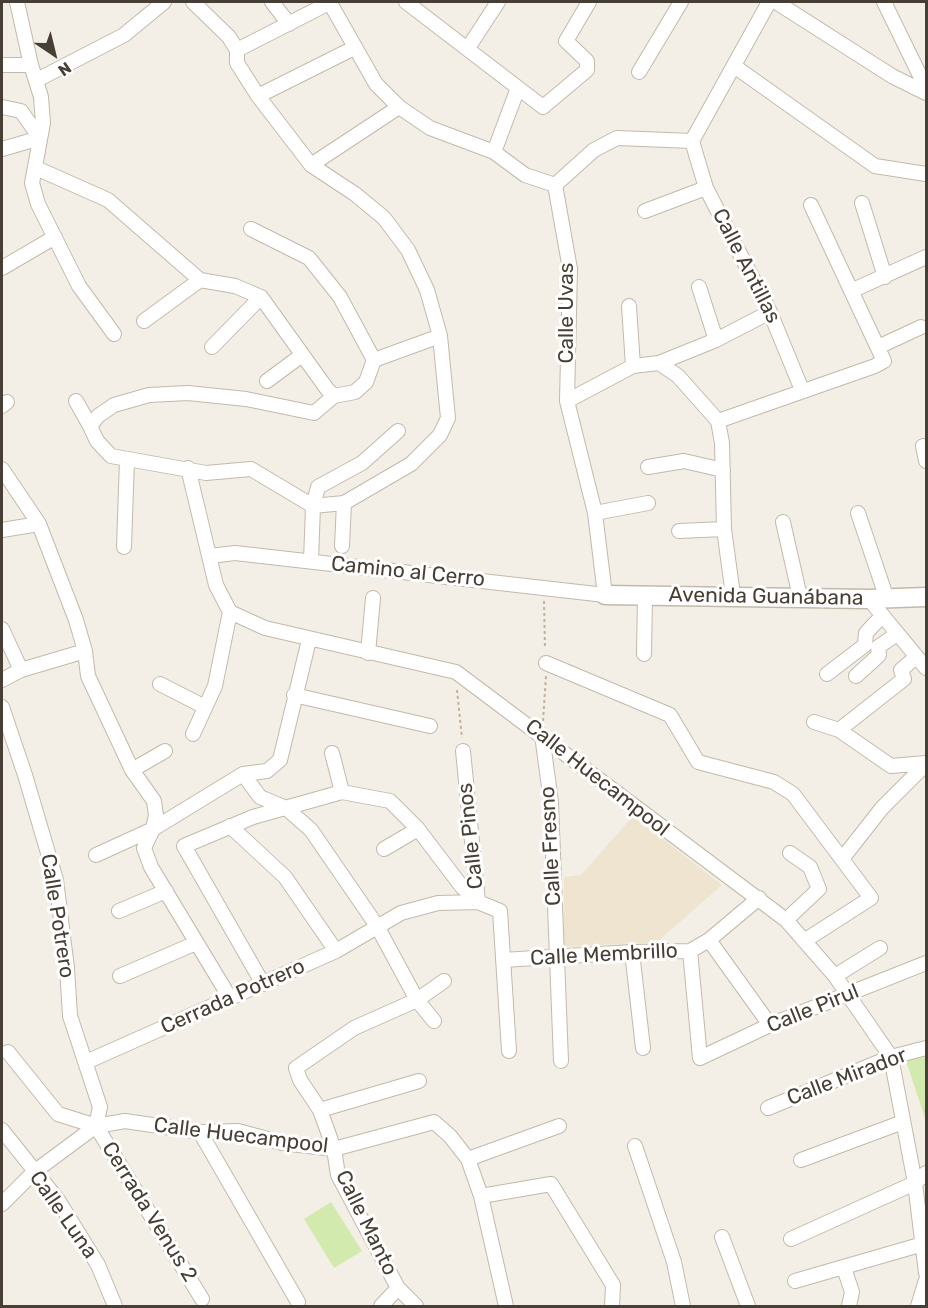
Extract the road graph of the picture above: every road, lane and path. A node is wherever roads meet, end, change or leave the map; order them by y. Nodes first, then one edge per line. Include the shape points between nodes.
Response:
1 (17, 2) edge
2 (164, 2) edge
3 (193, 2) edge
4 (272, 2) edge
5 (330, 2) edge
6 (406, 2) edge
7 (498, 2) edge
8 (589, 2) edge
9 (681, 2) edge
10 (769, 2) edge
11 (776, 2) edge
12 (884, 2) edge
13 (289, 24) junction
14 (354, 48) junction
15 (468, 48) junction
16 (237, 50) junction
17 (2, 65) edge
18 (31, 65) junction
19 (734, 66) junction
20 (639, 72) dead end
21 (37, 80) junction
22 (518, 88) junction
23 (927, 88) edge
24 (927, 93) edge
25 (258, 96) junction
26 (2, 107) edge
27 (399, 107) junction
28 (40, 138) junction
29 (692, 141) junction
30 (2, 149) edge
31 (494, 152) junction
32 (311, 165) junction
33 (36, 168) junction
34 (927, 174) edge
35 (555, 185) junction
36 (706, 188) junction
37 (862, 203) dead end
38 (811, 205) dead end
39 (645, 211) dead end
40 (250, 229) dead end
41 (56, 237) junction
42 (927, 257) edge
43 (2, 268) edge
44 (885, 277) junction
45 (200, 280) junction
46 (699, 287) dead end
47 (851, 291) junction
48 (261, 297) junction
49 (630, 306) dead end
50 (770, 312) junction
51 (144, 321) dead end
52 (921, 327) dead end
53 (114, 334) dead end
54 (440, 336) junction
55 (716, 340) junction
56 (212, 347) dead end
57 (878, 347) junction
58 (302, 355) junction
59 (374, 360) junction
60 (658, 363) junction
61 (633, 366) junction
62 (267, 381) dead end
63 (802, 390) junction
64 (334, 396) junction
65 (76, 401) dead end
66 (567, 401) junction
67 (718, 421) junction
68 (90, 426) junction
69 (398, 430) dead end
70 (923, 446) dead end
71 (127, 459) junction
72 (927, 461) edge
73 (648, 467) dead end
74 (188, 468) junction
75 (2, 469) edge
76 (723, 470) junction
77 (344, 503) junction
78 (648, 504) dead end
79 (313, 506) junction
80 (595, 513) junction
81 (858, 513) dead end
82 (783, 522) dead end
83 (39, 524) junction
84 (724, 528) junction
85 (2, 530) edge
86 (679, 531) dead end
87 (342, 546) dead end
88 (124, 547) dead end
89 (210, 556) junction
90 (311, 561) junction
91 (605, 595) junction
92 (733, 595) junction
93 (645, 596) junction
94 (800, 597) junction
95 (927, 597) edge
96 (373, 598) dead end
97 (879, 605) junction
98 (231, 612) junction
99 (2, 629) edge
100 (897, 634) junction
101 (309, 640) junction
102 (85, 651) junction
103 (368, 653) junction
104 (644, 654) dead end
105 (916, 657) junction
106 (546, 663) dead end
107 (927, 668) edge
108 (21, 670) junction
109 (456, 672) junction
110 (827, 674) dead end
111 (856, 676) dead end
112 (2, 680) edge
113 (160, 684) dead end
114 (294, 695) junction
115 (2, 707) edge
116 (205, 707) junction
117 (814, 722) dead end
118 (430, 726) dead end
119 (839, 730) junction
120 (193, 734) dead end
121 (542, 735) junction
122 (165, 751) dead end
123 (463, 751) joint
124 (332, 753) dead end
125 (927, 764) edge
126 (132, 770) junction
127 (243, 774) junction
128 (342, 792) junction
129 (286, 808) junction
130 (230, 826) junction
131 (418, 829) junction
132 (153, 830) junction
133 (384, 849) dead end
134 (790, 853) dead end
135 (96, 855) dead end
136 (842, 859) junction
137 (166, 891) junction
138 (759, 898) junction
139 (478, 902) junction
140 (119, 911) dead end
141 (786, 920) junction
142 (377, 926) junction
143 (709, 940) junction
144 (804, 941) junction
145 (196, 943) junction
146 (880, 948) dead end
147 (336, 951) junction
148 (690, 951) junction
149 (632, 952) junction
150 (556, 957) junction
151 (503, 960) junction
152 (927, 963) edge
153 (120, 976) dead end
154 (835, 976) junction
155 (444, 981) dead end
156 (263, 984) junction
157 (849, 995) junction
158 (230, 998) junction
159 (417, 1000) junction
160 (434, 1021) dead end
161 (770, 1025) junction
162 (643, 1048) dead end
163 (927, 1048) edge
164 (509, 1051) dead end
165 (8, 1052) dead end
166 (891, 1057) junction
167 (561, 1061) dead end
168 (86, 1062) junction
169 (419, 1081) dead end
170 (768, 1108) dead end
171 (320, 1110) junction
172 (903, 1122) junction
173 (96, 1126) junction
174 (559, 1126) dead end
175 (2, 1130) edge
176 (200, 1132) junction
177 (635, 1146) dead end
178 (334, 1149) junction
179 (468, 1159) junction
180 (801, 1160) dead end
181 (34, 1172) junction
182 (923, 1181) edge
183 (481, 1196) junction
184 (2, 1204) edge
185 (722, 1237) dead end
186 (791, 1239) dead end
187 (923, 1244) junction
188 (844, 1268) junction
189 (927, 1273) edge
190 (927, 1280) edge
191 (795, 1281) dead end
192 (398, 1288) junction
193 (202, 1299) dead end
194 (298, 1302) dead end
195 (115, 1306) edge
196 (381, 1306) edge
197 (416, 1306) edge
198 (506, 1306) edge
199 (612, 1306) edge
200 (683, 1306) edge
201 (747, 1306) edge
202 (849, 1306) edge
203 (918, 1306) edge

1 - 18 street
2 - 21 street via 124,35
3 - 16 street via 230,37
4 - 13 street
5 - 13 street
5 - 14 street
6 - 15 street
7 - 15 street
8 - 22 street via 566,42 586,61 587,70 543,107
9 - 20 street
10 - 19 street
11 - 24 street via 892,76
12 - 23 street
13 - 16 street
14 - 25 street
14 - 27 street via 376,84
15 - 22 street
16 - 25 street via 237,63
17 - 18 street
18 - 21 street
19 - 29 street
19 - 34 street via 875,166
21 - 28 street via 43,123
22 - 31 street
25 - 32 street
26 - 28 street via 21,111
27 - 31 street via 430,128
27 - 32 street
28 - 30 street
28 - 33 street
29 - 35 street via 617,138 594,150
29 - 36 street, Calle Antillas
31 - 35 street via 525,175
32 - 54 street via 355,194 390,226 408,250 427,290
33 - 41 street via 33,183 38,204
33 - 45 street via 108,200
35 - 66 street, Calle Uvas via 570,269
36 - 39 street
36 - 50 street, Calle Antillas
37 - 44 street
38 - 47 street
40 - 59 street via 309,258 340,297
41 - 43 street
41 - 53 street via 79,286
42 - 44 street
44 - 47 street
45 - 48 street via 235,286
45 - 51 street
46 - 55 street
47 - 57 street
48 - 56 street
48 - 58 street
49 - 61 street
50 - 55 street
50 - 63 street, Calle Antillas
52 - 57 street
54 - 59 street
54 - 77 street via 448,418 440,435 411,464
55 - 60 street
57 - 63 street via 884,361
58 - 62 street
58 - 64 street
59 - 64 street via 366,382 355,392
60 - 61 street
60 - 67 street via 678,376
61 - 66 street
63 - 67 street
64 - 68 street via 314,413 246,399 188,393 149,395 114,405
65 - 68 street
66 - 80 street, Calle Uvas
67 - 76 street
68 - 71 street via 111,456
69 - 79 street via 362,463 318,487
70 - 72 street
71 - 74 street
71 - 88 street
73 - 76 street via 684,461
74 - 79 street via 206,473 251,469
74 - 89 street
75 - 83 street
76 - 84 street
77 - 79 street
77 - 87 street
78 - 80 street
79 - 90 street
80 - 91 street, Calle Uvas
81 - 97 street
82 - 94 street
83 - 85 street
83 - 102 street
84 - 86 street
84 - 92 street
89 - 90 street, Camino al Cerro via 234,553
89 - 98 street via 216,585
90 - 91 street, Camino al Cerro
91 - 93 street, Avenida Guanábana
92 - 93 street, Avenida Guanábana
92 - 94 street, Avenida Guanábana
93 - 104 street
94 - 97 street, Avenida Guanábana
95 - 97 street, Avenida Guanábana
96 - 103 street
97 - 100 street
97 - 110 street via 866,633 865,645
98 - 101 street, Calle Huecampool via 265,628
98 - 116 street via 215,686
99 - 108 street
100 - 105 street
100 - 111 street via 878,647 879,655
101 - 103 street, Calle Huecampool
101 - 114 street
102 - 108 street
102 - 126 street via 88,676
103 - 109 street, Calle Huecampool
105 - 107 street
105 - 119 street via 901,670 904,678
106 - 136 street via 670,715 698,762 774,782 793,794
108 - 112 street
109 - 121 street, Calle Huecampool
109 - 123 path
113 - 116 street
114 - 118 street
114 - 127 street via 280,760 267,771
115 - 168 street, Calle Potrero via 56,880 70,1016
116 - 120 street
117 - 119 street
119 - 125 street via 891,766
121 - 138 street, Calle Huecampool
121 - 150 street, Calle Fresno via 550,802
122 - 126 street
123 - 139 street, Calle Pinos
124 - 128 street
125 - 136 street via 882,808
126 - 132 street via 154,801
127 - 129 street via 260,797
127 - 132 street
128 - 129 street
128 - 131 street via 390,801
129 - 130 street
129 - 142 street via 311,830
130 - 147 street via 285,877
130 - 156 street via 184,846
131 - 133 street
131 - 139 street
132 - 135 street
132 - 137 street via 144,848
134 - 141 street via 810,867 819,888
136 - 144 street via 871,898
137 - 140 street
137 - 145 street
138 - 141 street, Calle Huecampool
138 - 143 street, Calle Membrillo
139 - 142 street, Cerrada Potrero via 438,903 401,913
139 - 151 street, Calle Pinos via 500,911
141 - 144 street, Calle Huecampool
142 - 147 street, Cerrada Potrero
142 - 159 street
143 - 148 street, Calle Membrillo
143 - 161 street
144 - 154 street, Calle Huecampool
145 - 153 street
145 - 158 street
146 - 154 street
147 - 156 street, Cerrada Potrero
148 - 149 street, Calle Membrillo
148 - 161 street, Calle Pirul via 700,1058
149 - 150 street, Calle Membrillo
149 - 162 street
150 - 151 street, Calle Membrillo
150 - 167 street, Calle Fresno
151 - 164 street, Calle Pinos
152 - 157 street, Calle Pirul
154 - 157 street, Calle Huecampool
155 - 159 street
156 - 158 street, Cerrada Potrero
157 - 161 street, Calle Pirul
157 - 166 street, Calle Huecampool
158 - 168 street, Cerrada Potrero
159 - 160 street
159 - 171 street, Calle Manto via 354,1028 296,1068
163 - 166 street, Calle Mirador
165 - 173 street via 58,1114
166 - 170 street, Calle Mirador
166 - 172 street
168 - 173 street, Calle Potrero via 100,1107
169 - 171 street
171 - 178 street, Calle Manto
172 - 180 street
172 - 182 street
173 - 176 street, Calle Huecampool via 125,1121
173 - 181 street, Calle Huecampool
173 - 193 street, Cerrada Venus 2
174 - 179 street
175 - 181 street, Calle Luna
176 - 178 street, Calle Huecampool via 238,1131 282,1143
176 - 194 street
177 - 200 street via 674,1262
178 - 179 street, Calle Huecampool via 434,1122
178 - 192 street, Calle Manto via 338,1175
179 - 183 street
181 - 184 street, Calle Huecampool
181 - 195 street, Calle Luna via 58,1200 98,1265
182 - 186 street
182 - 187 street
183 - 198 street
183 - 199 street via 551,1184 612,1285
185 - 201 street
187 - 188 street
187 - 189 street
188 - 191 street
188 - 202 street via 852,1292
190 - 203 street
192 - 196 street
192 - 197 street, Calle Manto

